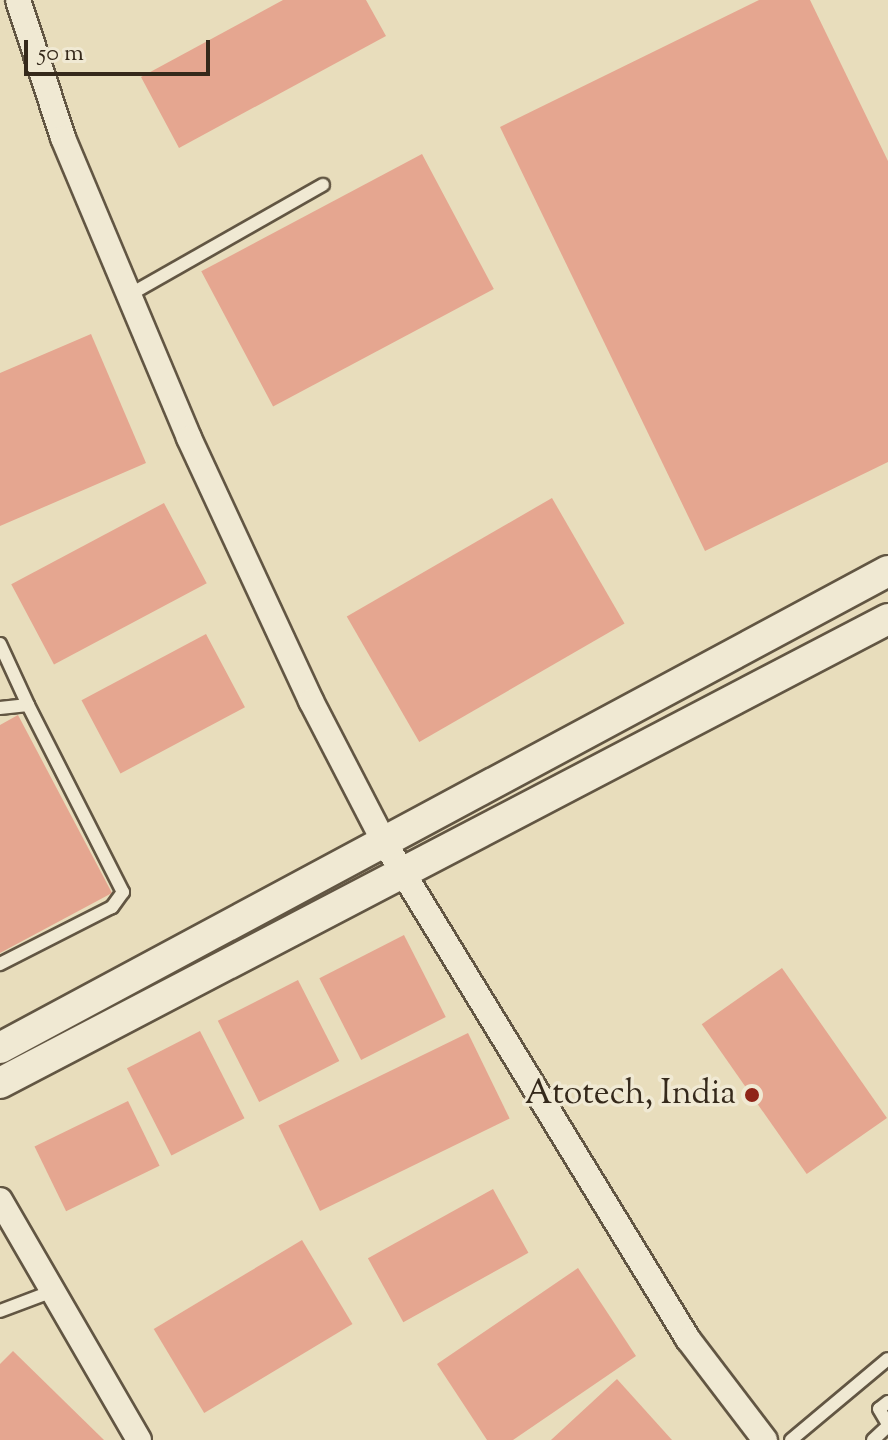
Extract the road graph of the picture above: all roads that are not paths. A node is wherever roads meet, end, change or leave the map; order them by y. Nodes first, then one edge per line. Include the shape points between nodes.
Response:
1 (18, 0) edge
2 (323, 185) dead end
3 (129, 295) junction
4 (888, 571) edge
5 (888, 619) edge
6 (0, 644) edge
7 (28, 705) junction
8 (0, 708) edge
9 (383, 840) junction
10 (405, 871) junction
11 (0, 964) edge
12 (0, 1048) edge
13 (0, 1083) edge
14 (0, 1200) edge
15 (53, 1291) junction
16 (0, 1311) edge
17 (888, 1359) edge
18 (888, 1402) edge
19 (888, 1425) edge
20 (139, 1440) edge
21 (765, 1440) edge
22 (791, 1440) edge
23 (873, 1440) edge

1 - 3 street via 63,138
2 - 3 lane
3 - 9 street via 311,701
4 - 9 street
5 - 10 street
6 - 7 lane
7 - 8 lane
7 - 11 lane via 123,892 112,907
9 - 10 street
9 - 12 street
10 - 13 street
10 - 21 street via 688,1339
14 - 15 street
15 - 16 lane
15 - 20 street
17 - 22 lane
18 - 19 lane via 879,1409
19 - 23 lane

